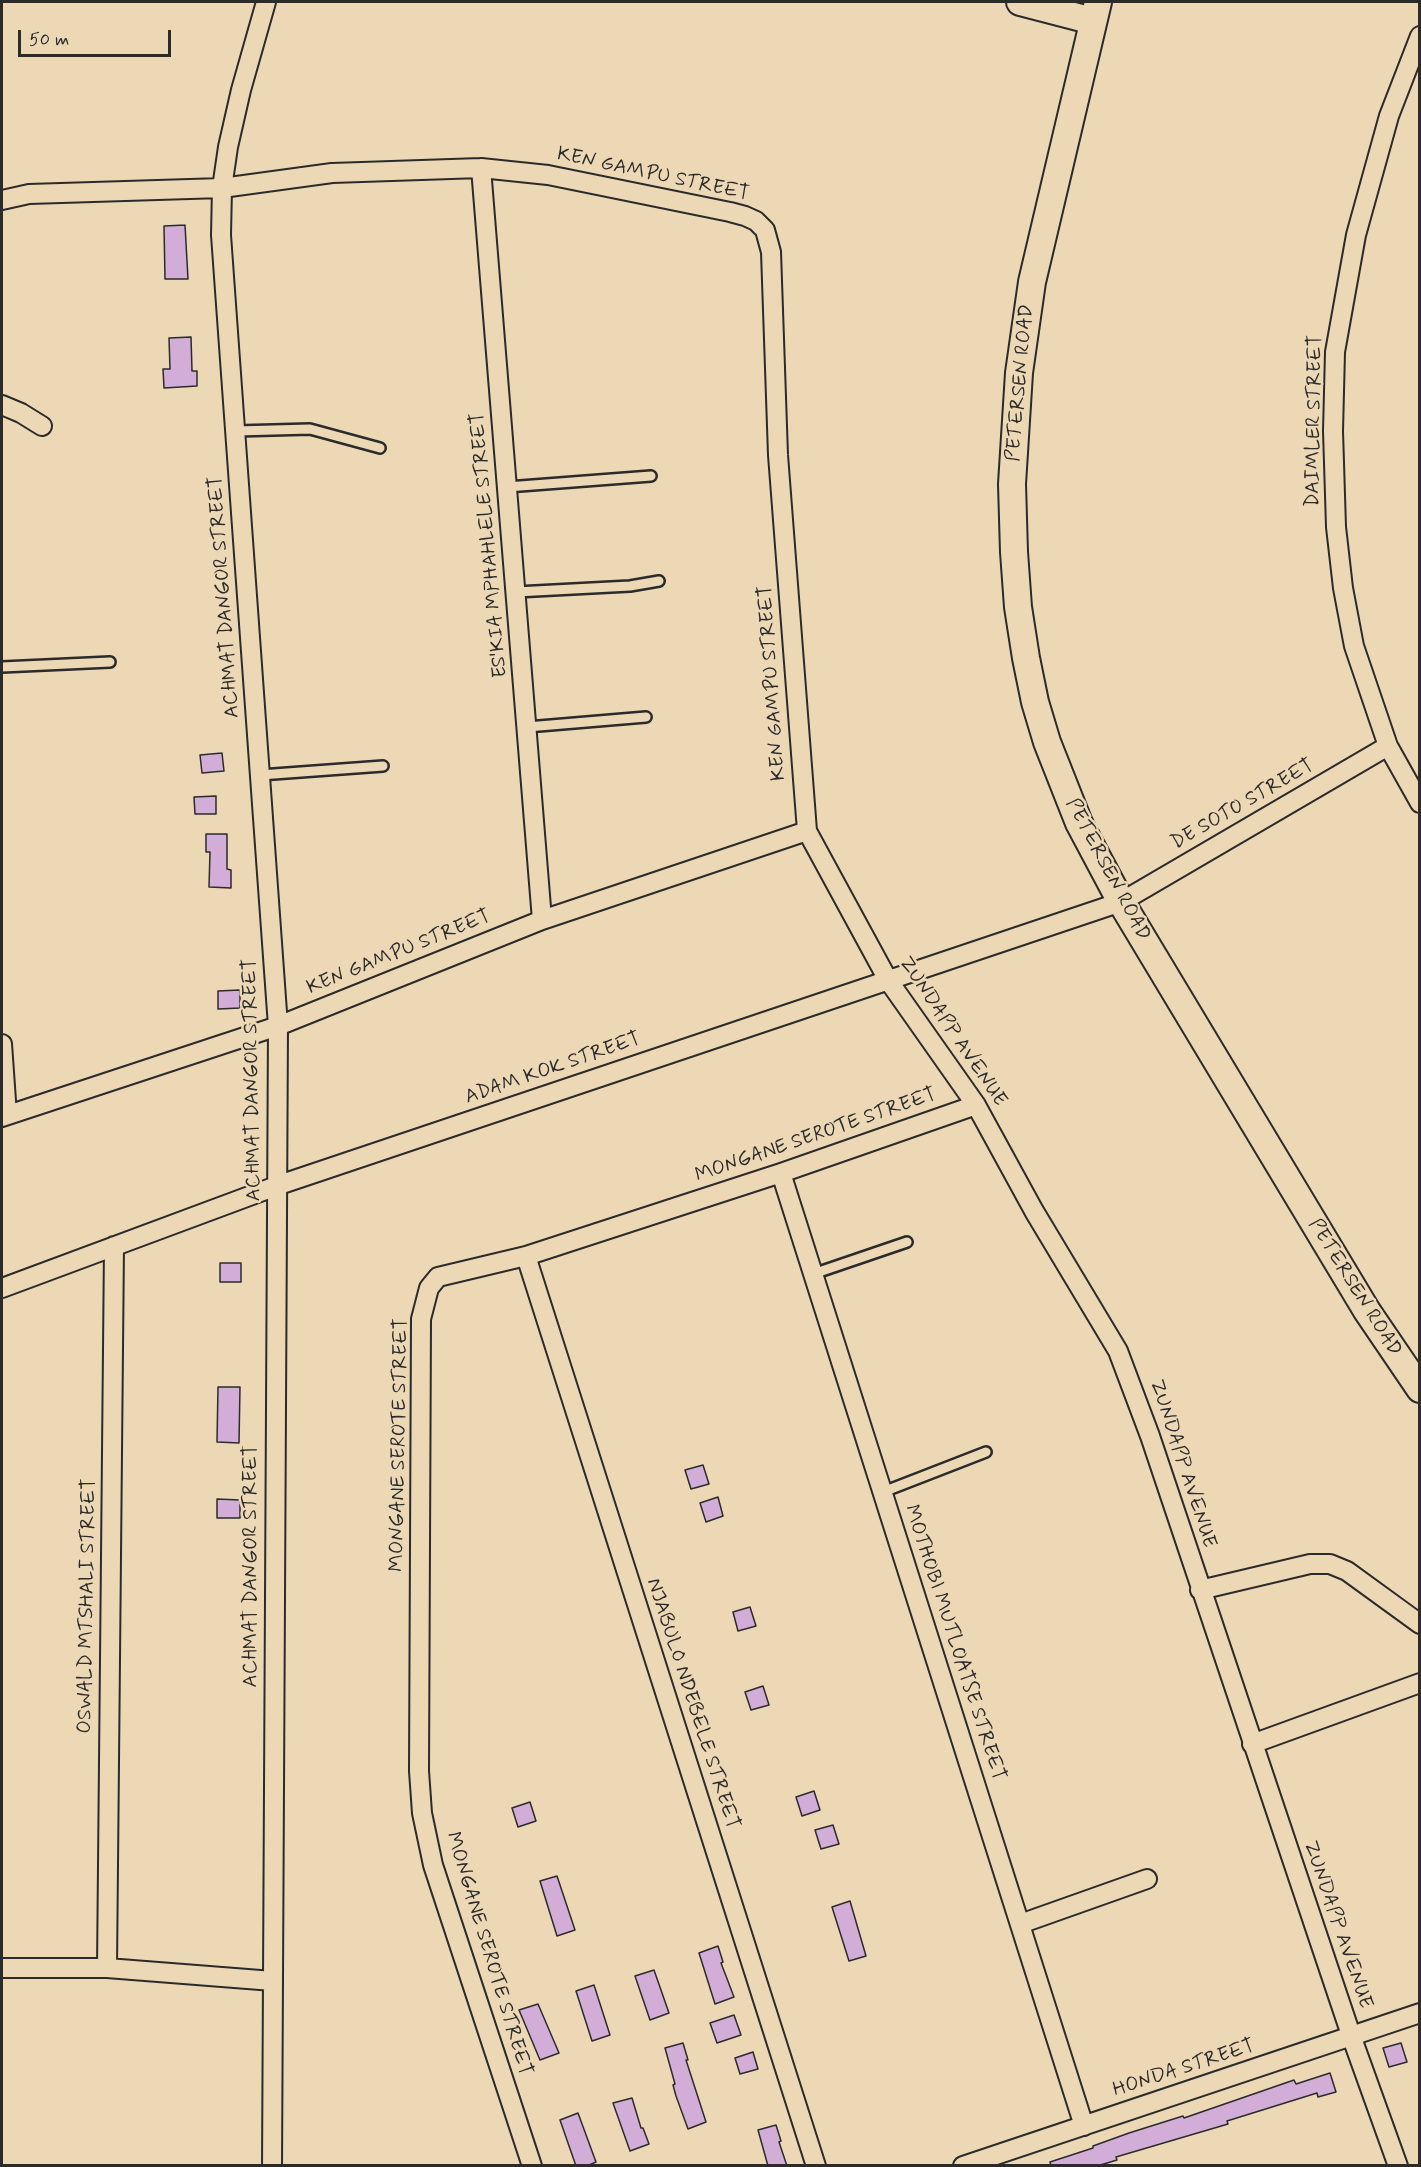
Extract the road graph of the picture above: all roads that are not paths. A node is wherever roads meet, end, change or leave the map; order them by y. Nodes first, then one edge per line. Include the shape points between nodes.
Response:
1 (266, 2) edge
2 (1020, 2) edge
3 (1096, 11) edge
4 (1419, 36) edge
5 (482, 168) junction
6 (222, 189) junction
7 (2, 200) edge
8 (2, 405) edge
9 (42, 426) dead end
10 (236, 431) junction
11 (380, 448) dead end
12 (651, 476) dead end
13 (507, 487) junction
14 (659, 581) dead end
15 (516, 592) junction
16 (110, 662) dead end
17 (2, 667) edge
18 (646, 717) dead end
19 (527, 727) junction
20 (1388, 746) junction
21 (383, 766) dead end
22 (260, 775) junction
23 (1419, 803) edge
24 (807, 831) junction
25 (1121, 902) junction
26 (542, 920) junction
27 (888, 980) junction
28 (278, 1026) junction
29 (2, 1044) edge
30 (976, 1105) junction
31 (4, 1116) edge
32 (781, 1173) junction
33 (279, 1185) junction
34 (907, 1242) dead end
35 (114, 1246) junction
36 (526, 1256) junction
37 (813, 1274) junction
38 (2, 1288) edge
39 (1419, 1389) edge
40 (986, 1452) dead end
41 (883, 1492) junction
42 (1200, 1590) junction
43 (1419, 1624) edge
44 (1419, 1683) edge
45 (1252, 1744) junction
46 (1147, 1879) dead end
47 (1020, 1924) junction
48 (2, 1968) edge
49 (107, 1968) junction
50 (273, 1981) junction
51 (1419, 2013) edge
52 (1352, 2037) junction
53 (1084, 2126) junction
54 (272, 2166) edge
55 (532, 2166) edge
56 (816, 2166) edge
57 (963, 2166) edge
58 (1398, 2166) edge

1 - 6 street, ACHMAT DANGOR STREET via 241,90
2 - 3 street
3 - 25 street, PETERSEN ROAD via 1032,282 1019,373 1012,484 1018,607 1047,742 1079,823
4 - 20 street, DAIMLER STREET via 1389,116 1356,235 1335,352 1336,528 1343,588 1354,646
5 - 6 street, KEN GAMPU STREET via 332,172
5 - 13 street, ES'KIA MPHAHLELE STREET
5 - 24 street, KEN GAMPU STREET via 548,175 730,212 756,221 765,230 771,252 778,455
6 - 7 street, KEN GAMPU STREET via 28,194
6 - 10 street, ACHMAT DANGOR STREET via 221,235
8 - 9 street
10 - 11 lane via 310,429
10 - 22 street, ACHMAT DANGOR STREET
12 - 13 lane
13 - 15 street, ES'KIA MPHAHLELE STREET
14 - 15 lane
15 - 19 street, ES'KIA MPHAHLELE STREET
16 - 17 lane
18 - 19 lane
19 - 26 street, ES'KIA MPHAHLELE STREET
20 - 23 street, DAIMLER STREET
20 - 25 street, DE SOTO STREET
21 - 22 lane
22 - 28 street, ACHMAT DANGOR STREET
24 - 26 street, KEN GAMPU STREET
24 - 27 street, ZUNDAPP AVENUE
25 - 27 street, ADAM KOK STREET
25 - 39 street, PETERSEN ROAD via 1366,1311
26 - 28 street, KEN GAMPU STREET
27 - 30 street, ZUNDAPP AVENUE
27 - 33 street, ADAM KOK STREET
28 - 31 street, KEN GAMPU STREET
28 - 33 street, ACHMAT DANGOR STREET
29 - 31 street
30 - 32 street, MONGANE SEROTE STREET
30 - 42 street, ZUNDAPP AVENUE via 1034,1211 1119,1351
32 - 36 street, MONGANE SEROTE STREET
32 - 37 street, MOTHOBI MUTLOATSE STREET
33 - 35 street, ADAM KOK STREET
33 - 50 street, ACHMAT DANGOR STREET
34 - 37 lane
35 - 38 street, ADAM KOK STREET
35 - 49 street, OSWALD MTSHALI STREET
36 - 55 street, MONGANE SEROTE STREET via 438,1277 429,1288 422,1319 419,1771 422,1813 433,1865
36 - 56 street, NJABULO NDEBELE STREET
37 - 41 street, MOTHOBI MUTLOATSE STREET
40 - 41 lane
41 - 47 street, MOTHOBI MUTLOATSE STREET
42 - 43 street via 1310,1564 1330,1564 1347,1571
42 - 45 street, ZUNDAPP AVENUE
44 - 45 street
45 - 52 street, ZUNDAPP AVENUE
46 - 47 street
47 - 53 street, MOTHOBI MUTLOATSE STREET
48 - 49 street
49 - 50 street
50 - 54 street, ACHMAT DANGOR STREET
51 - 52 street, HONDA STREET
52 - 53 street, HONDA STREET
52 - 58 street, ZUNDAPP AVENUE
53 - 57 street, HONDA STREET

